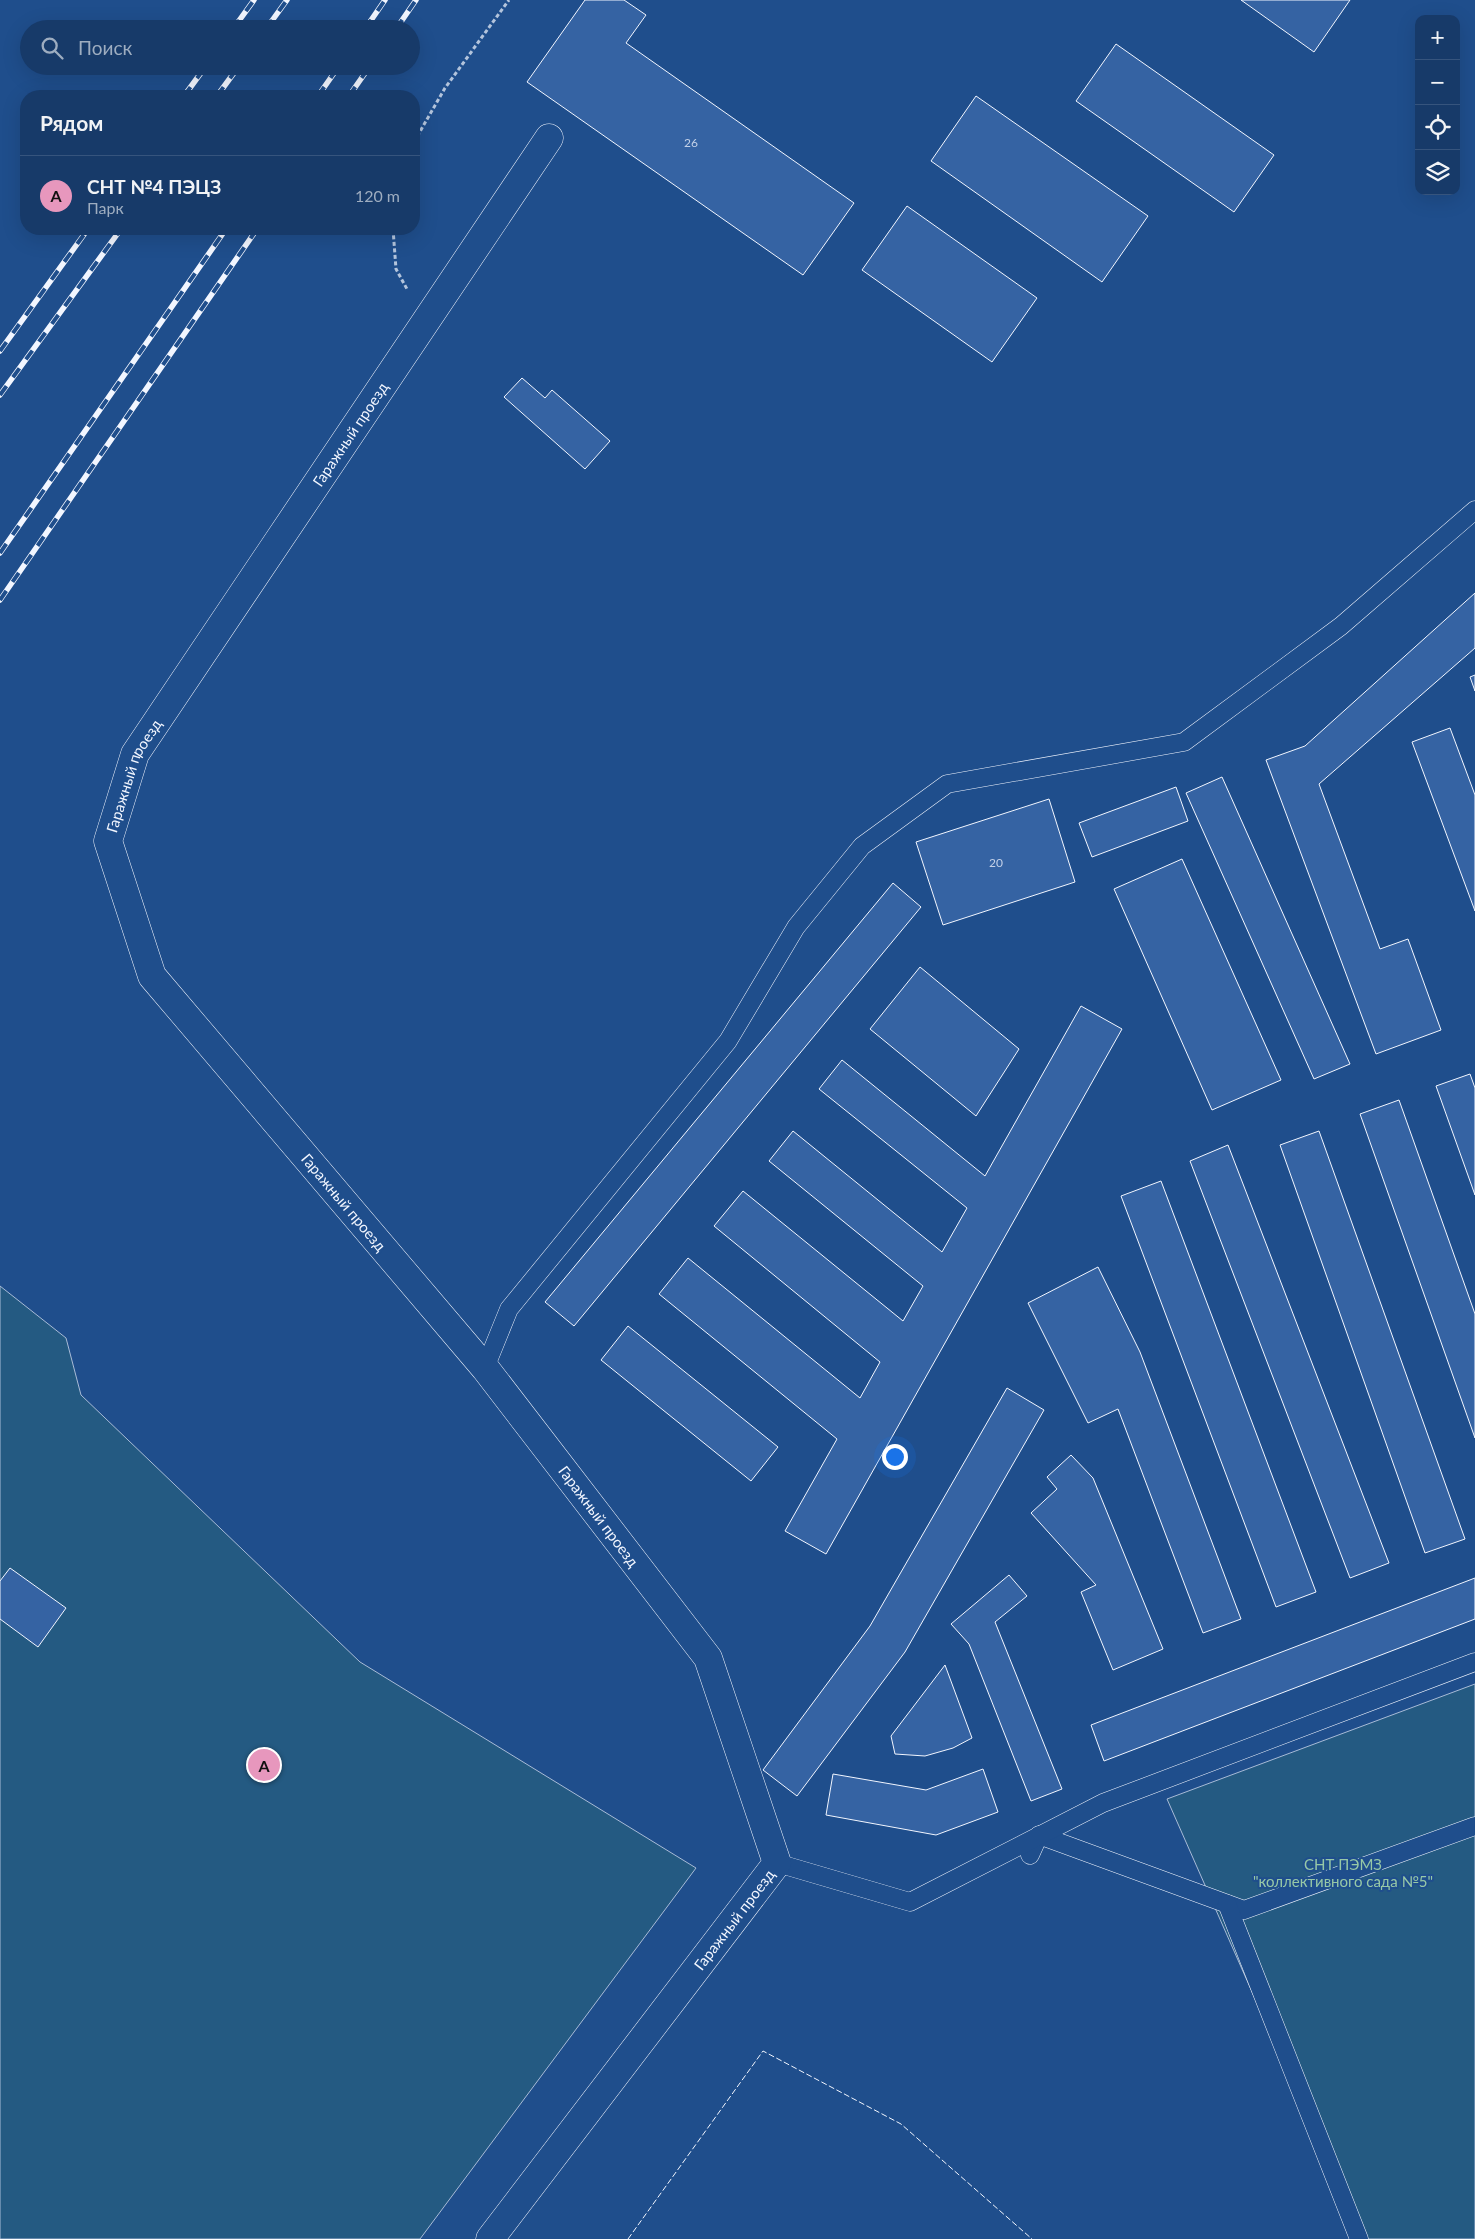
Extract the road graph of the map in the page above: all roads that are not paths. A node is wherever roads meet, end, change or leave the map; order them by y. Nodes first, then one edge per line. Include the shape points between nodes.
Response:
1 (549, 138) dead end
2 (1475, 510) edge
3 (485, 1368) junction
4 (1475, 1662) edge
5 (1475, 1826) edge
6 (1040, 1835) junction
7 (1030, 1855) dead end
8 (777, 1863) junction
9 (1227, 1904) junction
10 (490, 2239) edge
11 (1359, 2239) edge

1 - 3 street, Гаражный проезд via 135,754 108,841 152,976
2 - 3 lane via 1341,626 1184,742 947,784 862,846 796,927 728,1041 510,1309
3 - 8 street, Гаражный проезд via 708,1658
4 - 6 lane via 1103,1803
5 - 9 lane via 1244,1910
6 - 7 lane
6 - 8 lane via 910,1902
6 - 9 lane
8 - 10 street, Гаражный проезд
9 - 11 lane

